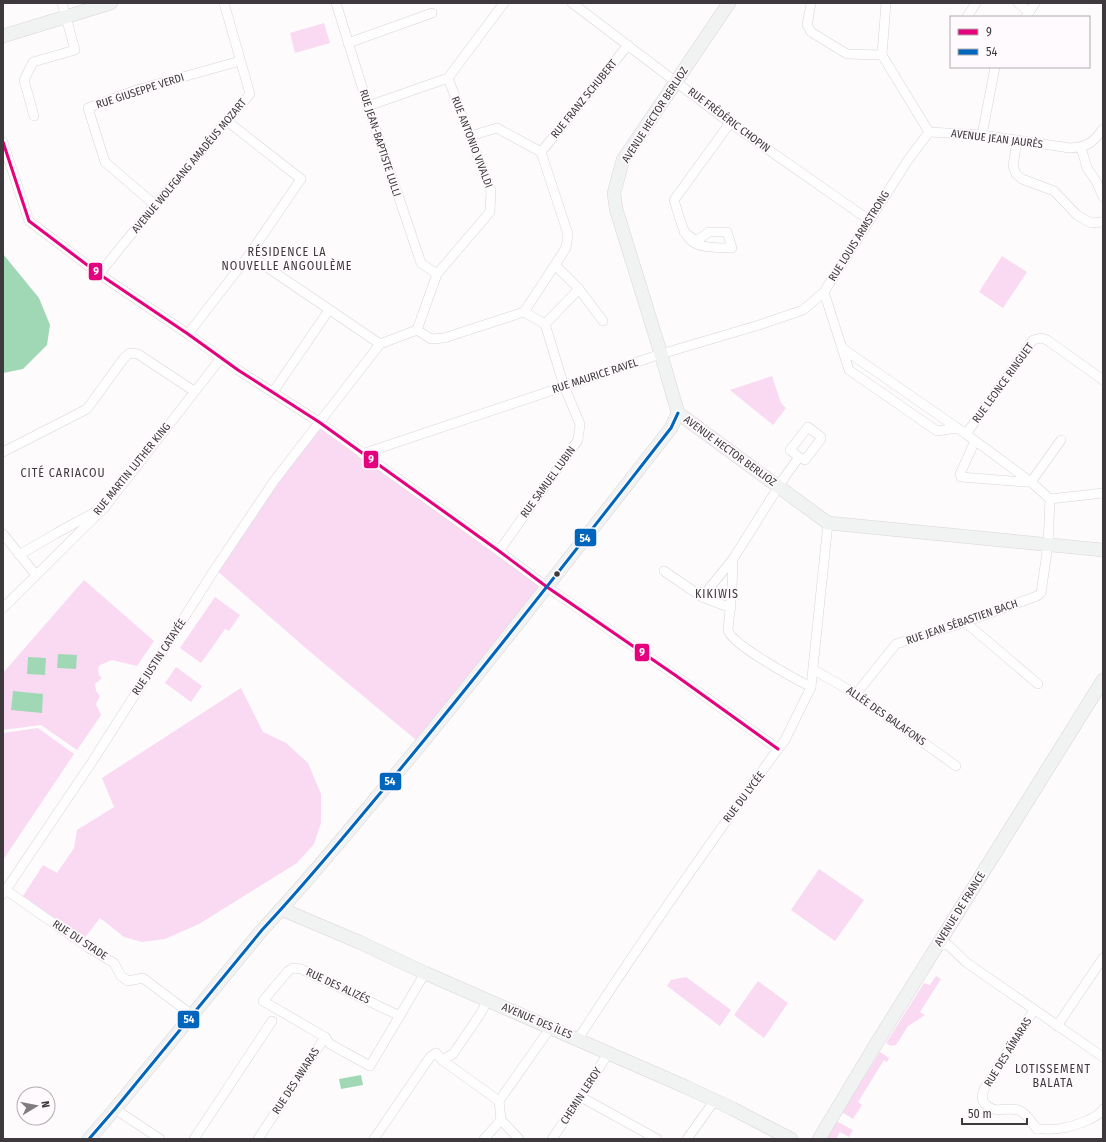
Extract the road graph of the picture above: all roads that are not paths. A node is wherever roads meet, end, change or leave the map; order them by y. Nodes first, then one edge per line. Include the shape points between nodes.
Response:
1 (62, 3) edge
2 (111, 3) edge
3 (224, 3) edge
4 (336, 3) edge
5 (504, 3) edge
6 (572, 3) edge
7 (729, 3) edge
8 (886, 3) edge
9 (976, 3) edge
10 (1018, 3) edge
11 (1035, 3) edge
12 (811, 4) dead end
13 (432, 13) dead end
14 (1027, 14) edge
15 (968, 16) edge
16 (66, 18) junction
17 (3, 36) edge
18 (348, 43) junction
19 (628, 45) junction
20 (882, 54) junction
21 (240, 61) junction
22 (995, 68) edge
23 (448, 78) junction
24 (677, 82) junction
25 (368, 106) junction
26 (34, 116) dead end
27 (227, 121) junction
28 (730, 123) junction
29 (1103, 129) edge
30 (929, 132) junction
31 (982, 135) junction
32 (470, 136) junction
33 (1017, 140) junction
34 (3, 142) edge
35 (1081, 148) junction
36 (541, 152) junction
37 (1103, 197) edge
38 (155, 205) junction
39 (869, 220) junction
40 (1103, 222) edge
41 (684, 232) junction
42 (249, 254) junction
43 (556, 266) junction
44 (99, 274) junction
45 (437, 274) junction
46 (579, 289) junction
47 (824, 292) junction
48 (329, 310) junction
49 (524, 312) junction
50 (603, 321) dead end
51 (545, 324) junction
52 (417, 330) junction
53 (188, 334) junction
54 (380, 344) junction
55 (842, 348) junction
56 (661, 354) junction
57 (221, 358) junction
58 (1103, 380) edge
59 (564, 386) junction
60 (194, 391) junction
61 (272, 392) junction
62 (678, 413) junction
63 (319, 422) junction
64 (957, 428) junction
65 (966, 434) junction
66 (1061, 440) dead end
67 (975, 441) junction
68 (3, 452) edge
69 (362, 454) junction
70 (799, 457) dead end
71 (1031, 482) junction
72 (778, 486) junction
73 (1103, 493) edge
74 (1050, 499) junction
75 (104, 508) junction
76 (828, 523) junction
77 (3, 534) edge
78 (1048, 545) junction
79 (1103, 550) edge
80 (499, 551) junction
81 (19, 555) junction
82 (733, 559) junction
83 (664, 571) dead end
84 (36, 575) junction
85 (547, 587) junction
86 (702, 597) junction
87 (3, 608) edge
88 (730, 608) junction
89 (965, 622) junction
90 (814, 670) junction
91 (1103, 680) edge
92 (1038, 684) dead end
93 (811, 687) junction
94 (856, 694) junction
95 (778, 749) junction
96 (956, 766) dead end
97 (4, 891) edge
98 (281, 909) junction
99 (943, 942) junction
100 (1103, 958) edge
101 (425, 972) junction
102 (488, 1000) junction
103 (1034, 1010) junction
104 (192, 1015) junction
105 (400, 1016) junction
106 (272, 1021) dead end
107 (1057, 1026) junction
108 (551, 1027) junction
109 (325, 1037) junction
110 (578, 1039) junction
111 (608, 1052) junction
112 (1103, 1057) edge
113 (442, 1060) junction
114 (581, 1097) junction
115 (715, 1100) junction
116 (499, 1101) junction
117 (116, 1109) junction
118 (1102, 1113) edge
119 (501, 1120) junction
120 (1037, 1129) junction
121 (89, 1139) edge
122 (160, 1139) edge
123 (194, 1139) edge
124 (259, 1139) edge
125 (374, 1139) edge
126 (484, 1139) edge
127 (519, 1139) edge
128 (552, 1139) edge
129 (657, 1139) edge
130 (687, 1139) edge
131 (790, 1139) edge
132 (819, 1139) edge
133 (1037, 1139) edge

1 - 16 street
2 - 16 street
3 - 21 street, AVENUE WOLFGANG AMADÉUS MOZART
4 - 18 street, RUE JEAN-BAPTISTE LULLI
5 - 23 street
6 - 19 street, RUE FRÉDÉRIC CHOPIN
7 - 24 street, AVENUE HECTOR BERLIOZ
8 - 20 street
9 - 15 street
10 - 14 street
11 - 14 street
12 - 20 street via 807,25 811,32 847,54
13 - 18 street
16 - 17 street
16 - 26 street via 75,50 33,62 24,80
18 - 25 street, RUE JEAN-BAPTISTE LULLI
19 - 24 street, RUE FRÉDÉRIC CHOPIN
19 - 36 street, RUE FRANZ SCHUBERT
20 - 30 street
21 - 27 street, AVENUE WOLFGANG AMADÉUS MOZART via 250,94
21 - 38 street, RUE GIUSEPPE VERDI via 136,90 88,108 105,162
22 - 31 street
23 - 25 street
23 - 32 street, RUE ANTONIO VIVALDI
24 - 28 street, RUE FRÉDÉRIC CHOPIN
24 - 56 street, AVENUE HECTOR BERLIOZ via 623,160 614,193 616,209
25 - 45 street, RUE JEAN-BAPTISTE LULLI via 421,263
27 - 38 street, AVENUE WOLFGANG AMADÉUS MOZART
27 - 42 street via 301,180
28 - 39 street, RUE FRÉDÉRIC CHOPIN
28 - 41 street via 674,200
29 - 35 street via 1096,139
30 - 31 street, AVENUE JEAN JAURÈS
30 - 39 street, RUE LOUIS ARMSTRONG
31 - 33 street, AVENUE JEAN JAURÈS
32 - 36 street via 497,128
32 - 45 street, RUE ANTONIO VIVALDI via 491,192 490,212
33 - 35 street, AVENUE JEAN JAURÈS
33 - 40 street via 1013,166 1016,174 1022,179 1054,191 1077,214 1092,223
34 - 44 street via 29,221
35 - 37 street via 1087,168
36 - 43 street via 568,234 566,248
38 - 44 street, AVENUE WOLFGANG AMADÉUS MOZART
39 - 47 street, RUE LOUIS ARMSTRONG
41 - 41 street via 692,243 709,248 732,248 727,232 709,232 696,241
42 - 48 street
42 - 53 street
43 - 46 street
43 - 49 street
44 - 53 street
45 - 52 street, RUE ANTONIO VIVALDI
46 - 50 street
46 - 51 street
47 - 55 street, RUE LOUIS ARMSTRONG
47 - 56 street, RUE MAURICE RAVEL via 803,310
48 - 54 street
48 - 61 street
49 - 51 street
49 - 52 street via 444,338 431,339
51 - 59 street, RUE SAMUEL LUBIN
52 - 54 street
53 - 57 street
54 - 63 street
55 - 64 street
55 - 64 street, RUE LOUIS ARMSTRONG via 849,370 937,430
56 - 59 street, RUE MAURICE RAVEL
56 - 62 street, AVENUE HECTOR BERLIOZ
57 - 60 street, RUE MARTIN LUTHER KING
57 - 61 street
58 - 65 street, RUE LEONCE RINGUET via 1047,340 1034,340
59 - 69 street, RUE MAURICE RAVEL
59 - 80 street, RUE SAMUEL LUBIN via 580,424 578,440
60 - 68 street via 138,354 130,353 87,409
60 - 75 street, RUE MARTIN LUTHER KING
61 - 63 street
62 - 72 street, AVENUE HECTOR BERLIOZ
62 - 85 street via 671,428
63 - 69 street
63 - 97 street, RUE JUSTIN CATAYÉE via 274,481 231,545 92,762
64 - 65 street
65 - 67 street
66 - 71 street
67 - 71 street
67 - 71 street via 960,476
69 - 80 street
70 - 72 street
71 - 74 street
72 - 76 street, AVENUE HECTOR BERLIOZ
72 - 82 street
73 - 74 street
74 - 78 street
75 - 81 street
75 - 84 street, RUE MARTIN LUTHER KING
76 - 78 street, AVENUE HECTOR BERLIOZ
76 - 90 street, RUE DU LYCÉE
77 - 81 street
78 - 79 street, AVENUE HECTOR BERLIOZ
78 - 89 street, RUE JEAN SÉBASTIEN BACH via 1042,591 1039,595
80 - 85 street
81 - 84 street
82 - 86 street
82 - 88 street
83 - 86 street
84 - 87 street, RUE MARTIN LUTHER KING
85 - 95 street
85 - 98 street via 417,748
86 - 88 street
88 - 93 street via 730,636
89 - 92 street
89 - 94 street, RUE JEAN SÉBASTIEN BACH via 896,644
90 - 93 street, RUE DU LYCÉE
90 - 94 street, ALLÉE DES BALAFONS
91 - 99 street, AVENUE DE FRANCE
93 - 95 street, RUE DU LYCÉE
94 - 96 street, ALLÉE DES BALAFONS
95 - 110 street, RUE DU LYCÉE via 661,913
97 - 104 street, RUE DU STADE via 114,963 121,976 128,981 143,978
98 - 101 street, AVENUE DES ÎLES
98 - 104 street
99 - 103 street via 966,963
99 - 132 street, AVENUE DE FRANCE
100 - 107 street
101 - 102 street, AVENUE DES ÎLES
101 - 105 street
102 - 108 street, AVENUE DES ÎLES
102 - 113 street via 453,1054
103 - 107 street
103 - 120 street, RUE DES AÏMARAS via 982,1095 987,1107 1022,1112
104 - 117 street
105 - 109 street, RUE DES AWARAS via 370,1066 330,1044
105 - 109 street, RUE DES ALIZÉS via 301,969 293,968 263,1001
106 - 123 street
107 - 112 street
108 - 110 street, AVENUE DES ÎLES
108 - 116 street
109 - 124 street, RUE DES AWARAS
110 - 111 street, AVENUE DES ÎLES
111 - 114 street, CHEMIN LEROY
111 - 115 street, AVENUE DES ÎLES
113 - 116 street
113 - 125 street via 436,1052 430,1057
114 - 128 street, CHEMIN LEROY
114 - 129 street
115 - 130 street
115 - 131 street, AVENUE DES ÎLES
116 - 119 street
117 - 121 street
117 - 122 street
118 - 120 street via 1090,1120 1063,1128
119 - 126 street
119 - 127 street
120 - 133 street

